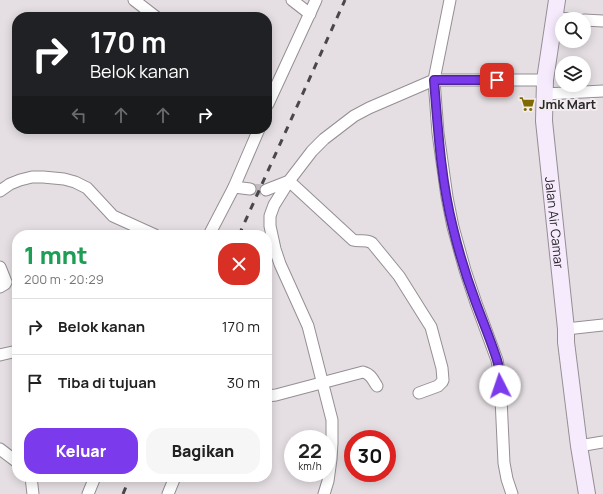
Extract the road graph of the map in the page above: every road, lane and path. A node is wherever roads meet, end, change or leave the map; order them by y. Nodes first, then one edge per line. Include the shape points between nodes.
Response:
1 (134, 0) edge
2 (292, 0) edge
3 (316, 0) edge
4 (450, 0) edge
5 (557, 0) edge
6 (150, 12) edge
7 (310, 14) junction
8 (554, 18) joint
9 (591, 20) edge
10 (603, 21) edge
11 (434, 80) junction
12 (545, 87) junction
13 (603, 91) edge
14 (272, 94) edge
15 (257, 134) edge
16 (289, 181) junction
17 (234, 187) junction
18 (250, 189) tunnel mouth
19 (0, 190) edge
20 (266, 190) tunnel mouth
21 (144, 230) edge
22 (212, 230) edge
23 (271, 230) edge
24 (272, 235) edge
25 (0, 268) edge
26 (0, 287) edge
27 (603, 325) edge
28 (566, 329) junction
29 (12, 352) edge
30 (0, 355) edge
31 (323, 383) junction
32 (377, 386) dead end
33 (419, 393) dead end
34 (272, 395) edge
35 (603, 442) edge
36 (579, 446) junction
37 (0, 449) edge
38 (12, 458) edge
39 (32, 482) edge
40 (93, 482) edge
41 (173, 482) edge
42 (33, 494) edge
43 (88, 494) edge
44 (168, 494) edge
45 (324, 494) edge
46 (512, 494) edge
47 (587, 494) edge

1 - 6 street
2 - 7 street
3 - 7 street
4 - 11 street
5 - 8 main road, Jalan Air Camar
7 - 14 street
8 - 12 main road, Jalan Air Camar
9 - 10 street
11 - 12 street
11 - 16 street via 369,108 342,125 312,151
11 - 46 street via 438,133 453,227 467,277 499,368 504,463
12 - 13 street
12 - 28 main road, Jalan Air Camar via 544,121
15 - 17 street
16 - 20 street
16 - 23 street via 274,205 270,216
16 - 33 street via 353,240 368,240 372,243 399,276 430,324 443,380 438,386
17 - 18 street
17 - 22 street
19 - 21 street via 32,177 75,182 87,188 113,216
24 - 31 street via 280,264 308,326
25 - 26 street via 6,282
27 - 28 street
28 - 36 main road, Jalan Air Camar
29 - 30 street
31 - 32 street via 363,372 370,375
31 - 34 street
31 - 45 street via 332,420 331,459
35 - 36 street
36 - 47 main road, Jalan Air Camar
37 - 38 street
39 - 42 street
40 - 43 street
41 - 44 street

